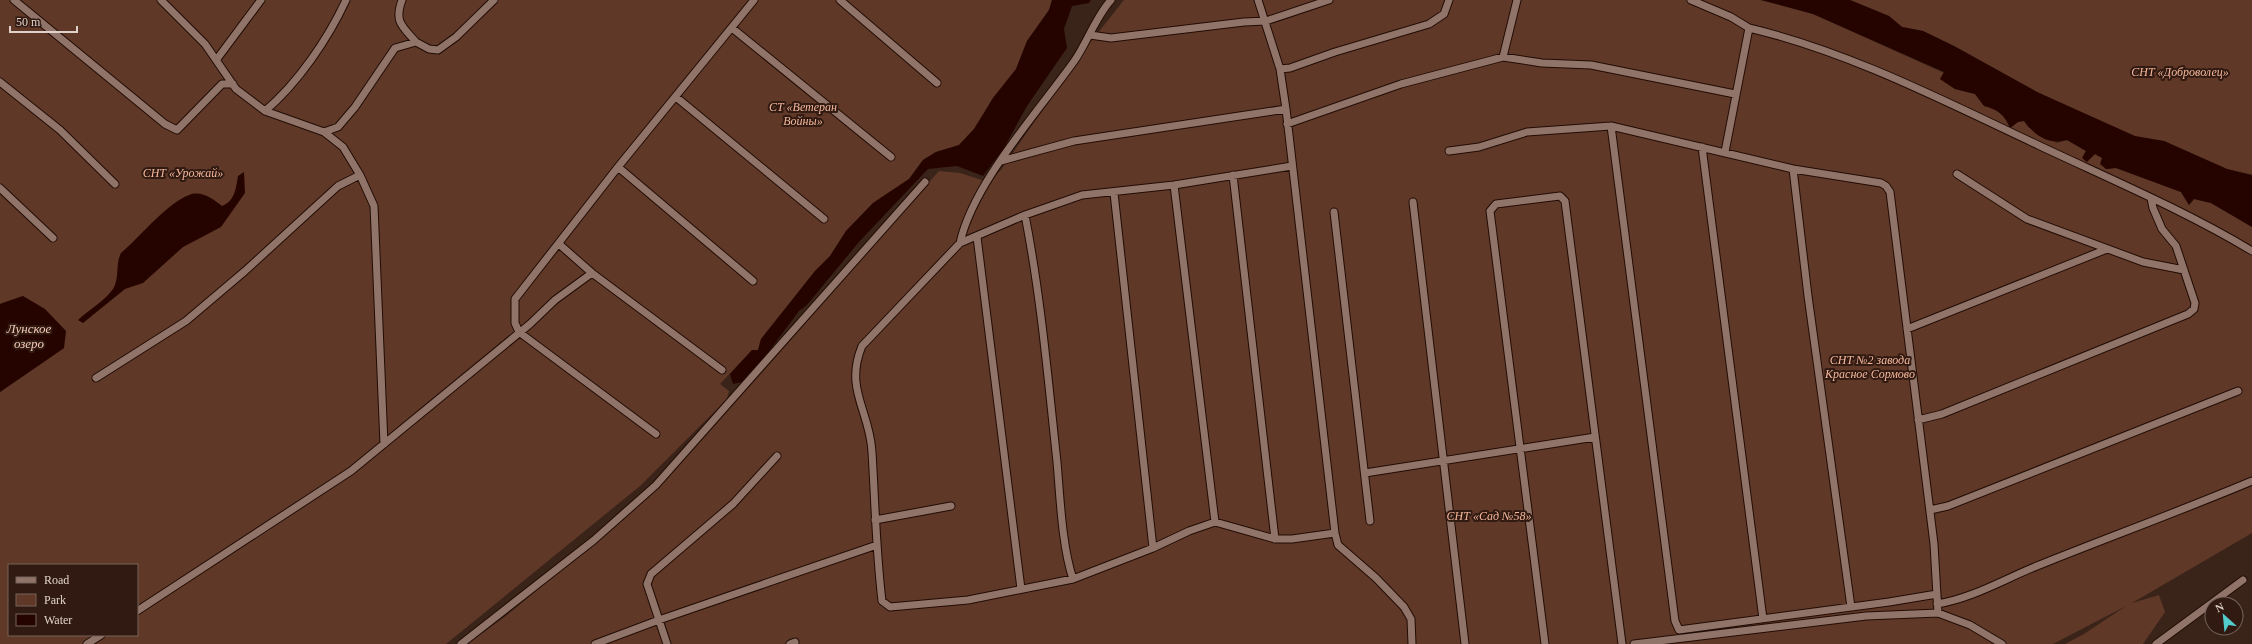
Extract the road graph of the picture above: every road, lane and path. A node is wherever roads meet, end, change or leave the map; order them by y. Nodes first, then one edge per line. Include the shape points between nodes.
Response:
1 (14, 0) edge
2 (261, 0) edge
3 (346, 0) edge
4 (402, 0) edge
5 (494, 0) edge
6 (754, 0) edge
7 (840, 0) edge
8 (1111, 0) edge
9 (1258, 0) edge
10 (1329, 0) edge
11 (1449, 0) edge
12 (1517, 0) edge
13 (1691, 0) edge
14 (165, 1) edge
15 (1266, 21) junction
16 (732, 28) junction
17 (1749, 28) junction
18 (1090, 35) junction
19 (416, 42) junction
20 (1503, 57) junction
21 (217, 59) junction
22 (1280, 69) junction
23 (0, 82) edge
24 (936, 83) dead end
25 (233, 84) junction
26 (1735, 94) junction
27 (676, 97) junction
28 (1286, 109) junction
29 (265, 111) junction
30 (1288, 124) junction
31 (1611, 126) junction
32 (324, 132) junction
33 (1702, 147) junction
34 (1449, 151) dead end
35 (1725, 152) junction
36 (891, 157) dead end
37 (1001, 161) junction
38 (1292, 166) junction
39 (618, 167) junction
40 (1793, 169) junction
41 (1958, 174) dead end
42 (360, 175) junction
43 (1233, 175) junction
44 (925, 182) dead end
45 (114, 184) dead end
46 (1174, 185) junction
47 (0, 188) edge
48 (1114, 193) junction
49 (2151, 198) junction
50 (1413, 202) dead end
51 (1334, 212) dead end
52 (1025, 215) junction
53 (824, 218) dead end
54 (977, 237) junction
55 (53, 238) dead end
56 (960, 243) junction
57 (559, 244) junction
58 (2107, 249) junction
59 (2252, 251) edge
60 (2184, 270) junction
61 (592, 273) junction
62 (753, 281) dead end
63 (1907, 329) junction
64 (519, 332) junction
65 (722, 370) dead end
66 (96, 378) dead end
67 (2238, 392) dead end
68 (1918, 420) junction
69 (656, 434) dead end
70 (1595, 437) junction
71 (384, 444) junction
72 (1520, 448) junction
73 (777, 456) dead end
74 (1443, 460) junction
75 (1365, 473) junction
76 (2252, 481) edge
77 (951, 506) dead end
78 (1930, 510) junction
79 (875, 520) junction
80 (1370, 521) dead end
81 (1215, 522) junction
82 (1335, 533) junction
83 (1275, 539) junction
84 (877, 544) junction
85 (1153, 548) junction
86 (1073, 579) junction
87 (2243, 580) dead end
88 (1021, 589) junction
89 (1937, 594) junction
90 (1937, 604) junction
91 (1851, 607) junction
92 (138, 610) edge
93 (1938, 612) junction
94 (1763, 619) junction
95 (659, 620) junction
96 (99, 636) edge
97 (87, 644) edge
98 (461, 644) edge
99 (595, 644) edge
100 (667, 644) edge
101 (1412, 644) edge
102 (1465, 644) edge
103 (1545, 644) edge
104 (1622, 644) edge
105 (1634, 644) edge
106 (2002, 644) edge
107 (2156, 644) edge

1 - 25 street via 165,124 177,130 222,84
2 - 21 street
3 - 29 street via 333,28 281,97
4 - 19 street via 398,12 400,23
5 - 19 street via 456,37 438,50 429,49
6 - 16 street
7 - 24 street
8 - 18 street via 1104,7
9 - 15 street
10 - 15 street
11 - 22 street via 1444,14 1429,24
12 - 20 street
13 - 17 street via 1731,16
14 - 21 street
15 - 18 street via 1111,38
15 - 22 street
16 - 27 street
16 - 36 street
17 - 26 street
17 - 49 street via 1815,46 1914,86
18 - 37 street
19 - 32 street via 395,48 338,127
20 - 26 street via 1542,63 1591,65
20 - 30 street via 1401,84
21 - 25 street
22 - 28 street
23 - 45 street via 60,130
25 - 29 street
26 - 35 street
27 - 39 street
27 - 53 street
28 - 30 street
28 - 37 street via 1074,141
29 - 32 street
30 - 38 street
31 - 33 street
31 - 34 street via 1527,132 1479,148
31 - 94 street via 1675,620 1679,630 1682,630
32 - 42 street via 343,147
33 - 35 street
33 - 94 street
35 - 40 street
37 - 56 street via 964,224
38 - 43 street
38 - 82 street
39 - 57 street
39 - 62 street
40 - 63 street via 1881,183 1886,186 1890,192
40 - 91 street
41 - 58 street via 2027,219
42 - 66 street via 338,186 186,321
42 - 71 street via 374,206
43 - 46 street
43 - 83 street
44 - 98 street via 656,485 594,540
46 - 48 street
46 - 81 street
47 - 55 street
48 - 52 street via 1082,195
48 - 85 street
49 - 59 street
49 - 60 street via 2152,208 2162,229 2176,246
50 - 74 street
51 - 75 street
52 - 54 street
52 - 86 street via 1037,275 1061,504 1069,568
54 - 56 street
54 - 88 street
56 - 79 street via 877,328 862,346 856,359 854,379 872,450
57 - 61 street
57 - 64 street via 515,299 515,323
58 - 60 street via 2143,262
58 - 63 street
60 - 68 street via 2195,303 2194,309 2188,314 1942,414
61 - 64 street via 555,300
61 - 65 street
63 - 68 street
64 - 69 street
64 - 71 street
67 - 78 street via 1955,503
68 - 78 street
70 - 72 street
70 - 72 street via 1565,201 1560,196 1496,204 1490,211
70 - 104 street
71 - 92 street via 351,471
72 - 74 street
72 - 103 street
73 - 95 street via 733,504 651,574 647,584
74 - 75 street
74 - 102 street
75 - 80 street
76 - 90 street via 2169,516 2041,564 1957,601
77 - 79 street
78 - 89 street
79 - 84 street
81 - 83 street
81 - 85 street
82 - 83 street
82 - 101 street via 1338,546 1376,578 1404,607 1411,619
84 - 88 street via 882,601 890,607 968,600
84 - 95 street
85 - 86 street
86 - 88 street
87 - 107 street
89 - 90 street
89 - 91 street
90 - 93 street
91 - 94 street
93 - 105 street via 1866,616
93 - 106 street via 1970,625
95 - 99 street
95 - 100 street
96 - 97 street

